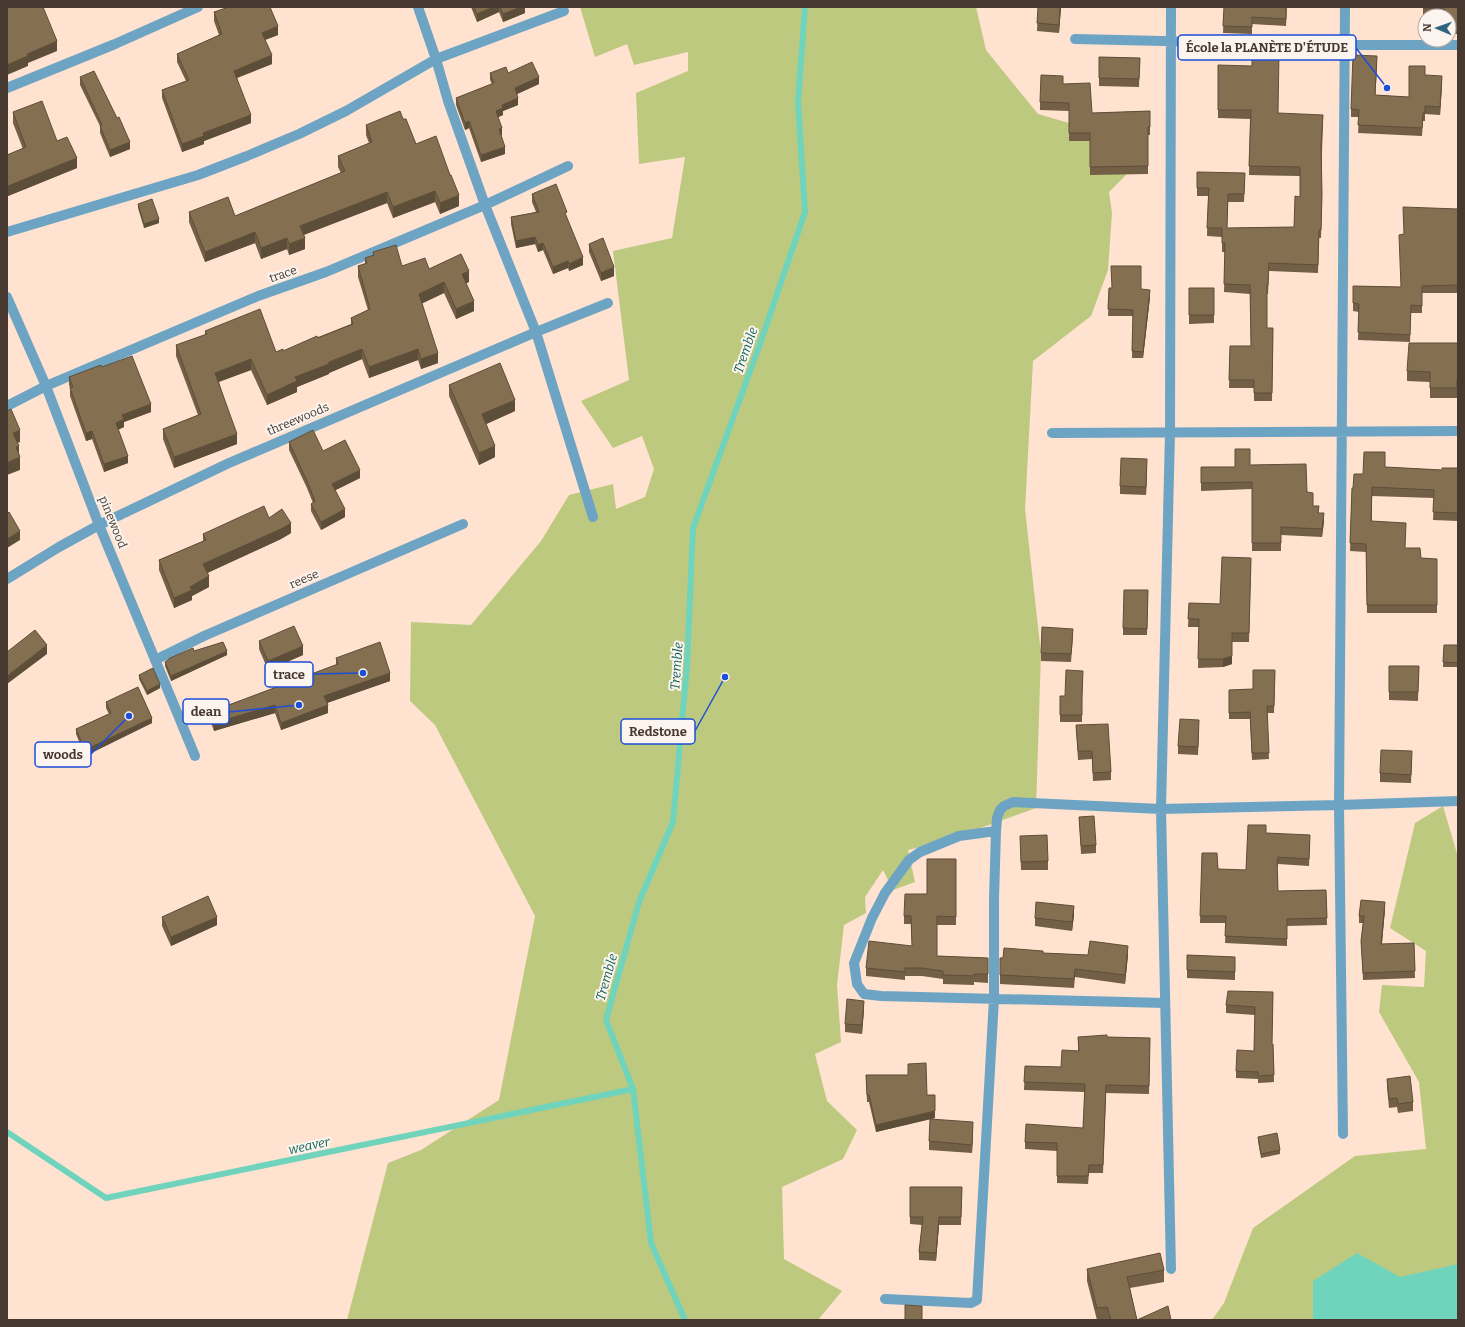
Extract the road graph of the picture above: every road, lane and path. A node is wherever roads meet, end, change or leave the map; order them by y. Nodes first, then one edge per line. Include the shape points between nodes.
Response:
1 (198, 7) edge
2 (418, 7) edge
3 (1171, 7) edge
4 (1345, 7) edge
5 (564, 11) dead end
6 (1075, 39) dead end
7 (1171, 41) junction
8 (1345, 45) junction
9 (1458, 45) edge
10 (436, 59) junction
11 (7, 88) edge
12 (568, 166) dead end
13 (485, 205) junction
14 (7, 232) edge
15 (7, 297) edge
16 (608, 303) dead end
17 (536, 332) junction
18 (46, 386) junction
19 (7, 406) edge
20 (1342, 430) junction
21 (1458, 430) edge
22 (1052, 433) dead end
23 (1170, 433) junction
24 (593, 517) dead end
25 (463, 524) dead end
26 (99, 525) junction
27 (7, 579) edge
28 (155, 660) junction
29 (194, 756) dead end
30 (1458, 801) edge
31 (1339, 805) junction
32 (1161, 809) junction
33 (996, 831) junction
34 (994, 999) junction
35 (1165, 1003) junction
36 (1343, 1134) dead end
37 (1171, 1269) dead end
38 (885, 1299) dead end

1 - 11 street
2 - 10 street
3 - 7 street
4 - 8 street
5 - 10 street
6 - 7 street
7 - 8 street
7 - 23 street
8 - 9 street
8 - 20 street
10 - 13 street
10 - 14 street via 346,111 247,156 198,175
12 - 13 street, trace
13 - 17 street
13 - 18 street, trace via 326,272 258,296
15 - 18 street, pinewood
16 - 17 street, threewoods
17 - 24 street
17 - 26 street, threewoods via 229,463
18 - 19 street, trace
18 - 26 street, pinewood
20 - 21 street
20 - 23 street
20 - 31 street
22 - 23 street
23 - 32 street
25 - 28 street, reese via 204,636
26 - 27 street, threewoods
26 - 28 street, pinewood
28 - 29 street, pinewood
30 - 31 street
31 - 32 street
31 - 36 street
32 - 33 street via 1013,802 1000,810
32 - 35 street
33 - 34 street
33 - 34 street via 959,836 920,852 909,860 885,893 854,962 857,984 864,994
34 - 35 street
34 - 38 street via 977,1300 971,1303
35 - 37 street

